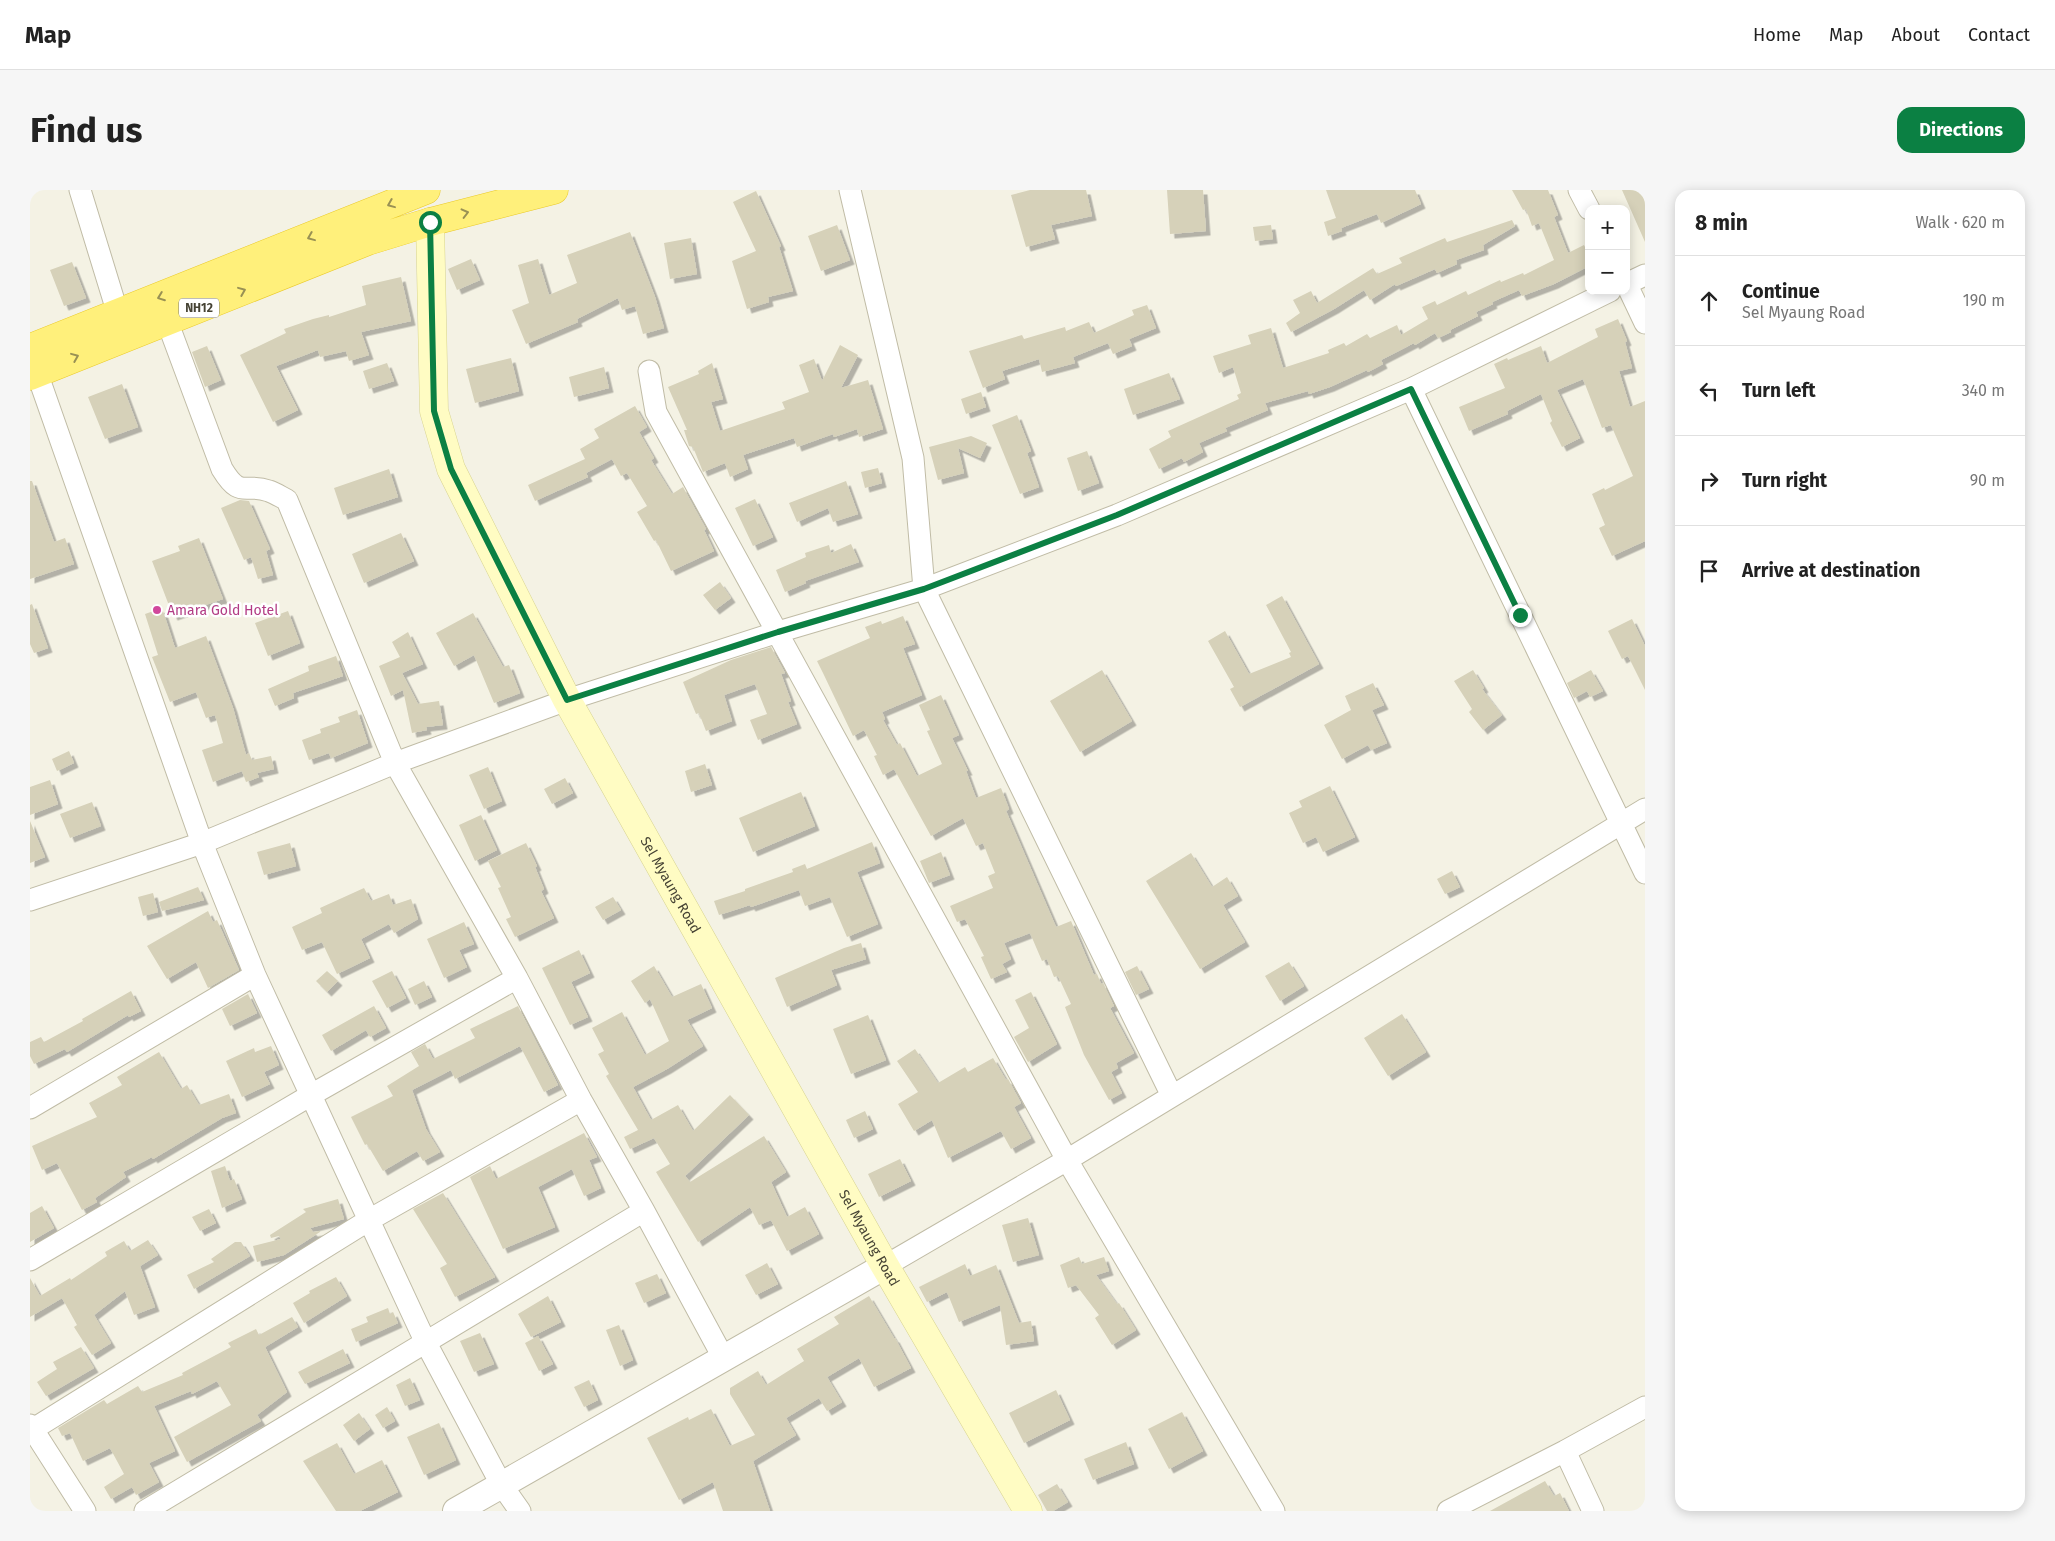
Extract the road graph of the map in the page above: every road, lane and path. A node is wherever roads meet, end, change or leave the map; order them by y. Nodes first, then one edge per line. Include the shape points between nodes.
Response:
1 (80, 190) edge
2 (424, 190) edge
3 (554, 190) edge
4 (850, 190) edge
5 (1579, 190) edge
6 (1587, 205) edge
7 (430, 222) junction
8 (1645, 275) edge
9 (1630, 281) edge
10 (1630, 291) edge
11 (1602, 295) edge
12 (167, 321) junction
13 (1645, 323) edge
14 (122, 325) junction
15 (32, 366) edge
16 (649, 370) dead end
17 (1411, 389) junction
18 (924, 589) junction
19 (778, 632) junction
20 (567, 700) junction
21 (395, 763) junction
22 (1645, 809) edge
23 (1620, 824) junction
24 (202, 842) junction
25 (1645, 873) edge
26 (30, 900) edge
27 (255, 975) junction
28 (517, 978) junction
29 (311, 1095) junction
30 (1172, 1096) junction
31 (581, 1100) junction
32 (30, 1108) edge
33 (1067, 1160) junction
34 (644, 1210) junction
35 (369, 1220) junction
36 (30, 1260) edge
37 (885, 1266) junction
38 (426, 1343) junction
39 (724, 1359) junction
40 (1645, 1407) edge
41 (31, 1428) edge
42 (1565, 1451) junction
43 (500, 1484) junction
44 (85, 1511) edge
45 (145, 1511) edge
46 (456, 1511) edge
47 (520, 1511) edge
48 (1028, 1511) edge
49 (1274, 1511) edge
50 (1448, 1511) edge
51 (1593, 1511) edge

1 - 14 street
2 - 7 street
2 -> 14 highway, NH12 via 160,297
7 -> 3 highway, NH12
4 - 18 street via 913,458
5 - 6 street
12 -> 7 highway, NH12 via 368,240
7 - 20 main road, Sel Myaung Road via 434,411 451,469
8 - 9 street
10 - 13 street
11 - 17 street
12 - 14 highway, NH12
12 - 21 street via 222,469 230,482 242,489 268,490 287,500
14 - 15 highway, NH12
15 - 24 street
16 - 19 street via 656,412
17 - 18 street via 1117,515
17 - 23 street
18 - 19 street
18 - 30 street
19 - 20 street
19 - 33 street
20 - 21 street
20 - 37 main road, Sel Myaung Road
21 - 24 street
21 - 28 street
22 - 23 street
23 - 25 street
23 - 30 street
24 - 26 street
24 - 27 street
27 - 29 street
27 - 32 street
28 - 29 street
28 - 31 street
29 - 35 street
29 - 36 street
30 - 33 street
31 - 34 street
31 - 35 street
33 - 37 street
33 - 49 street
34 - 38 street
34 - 39 street
35 - 38 street
35 - 41 street
37 - 39 street
37 - 48 main road, Sel Myaung Road
38 - 43 street
38 - 45 street
39 - 43 street
40 - 42 street
41 - 44 street
42 - 50 street
42 - 51 street
43 - 46 street
43 - 47 street

